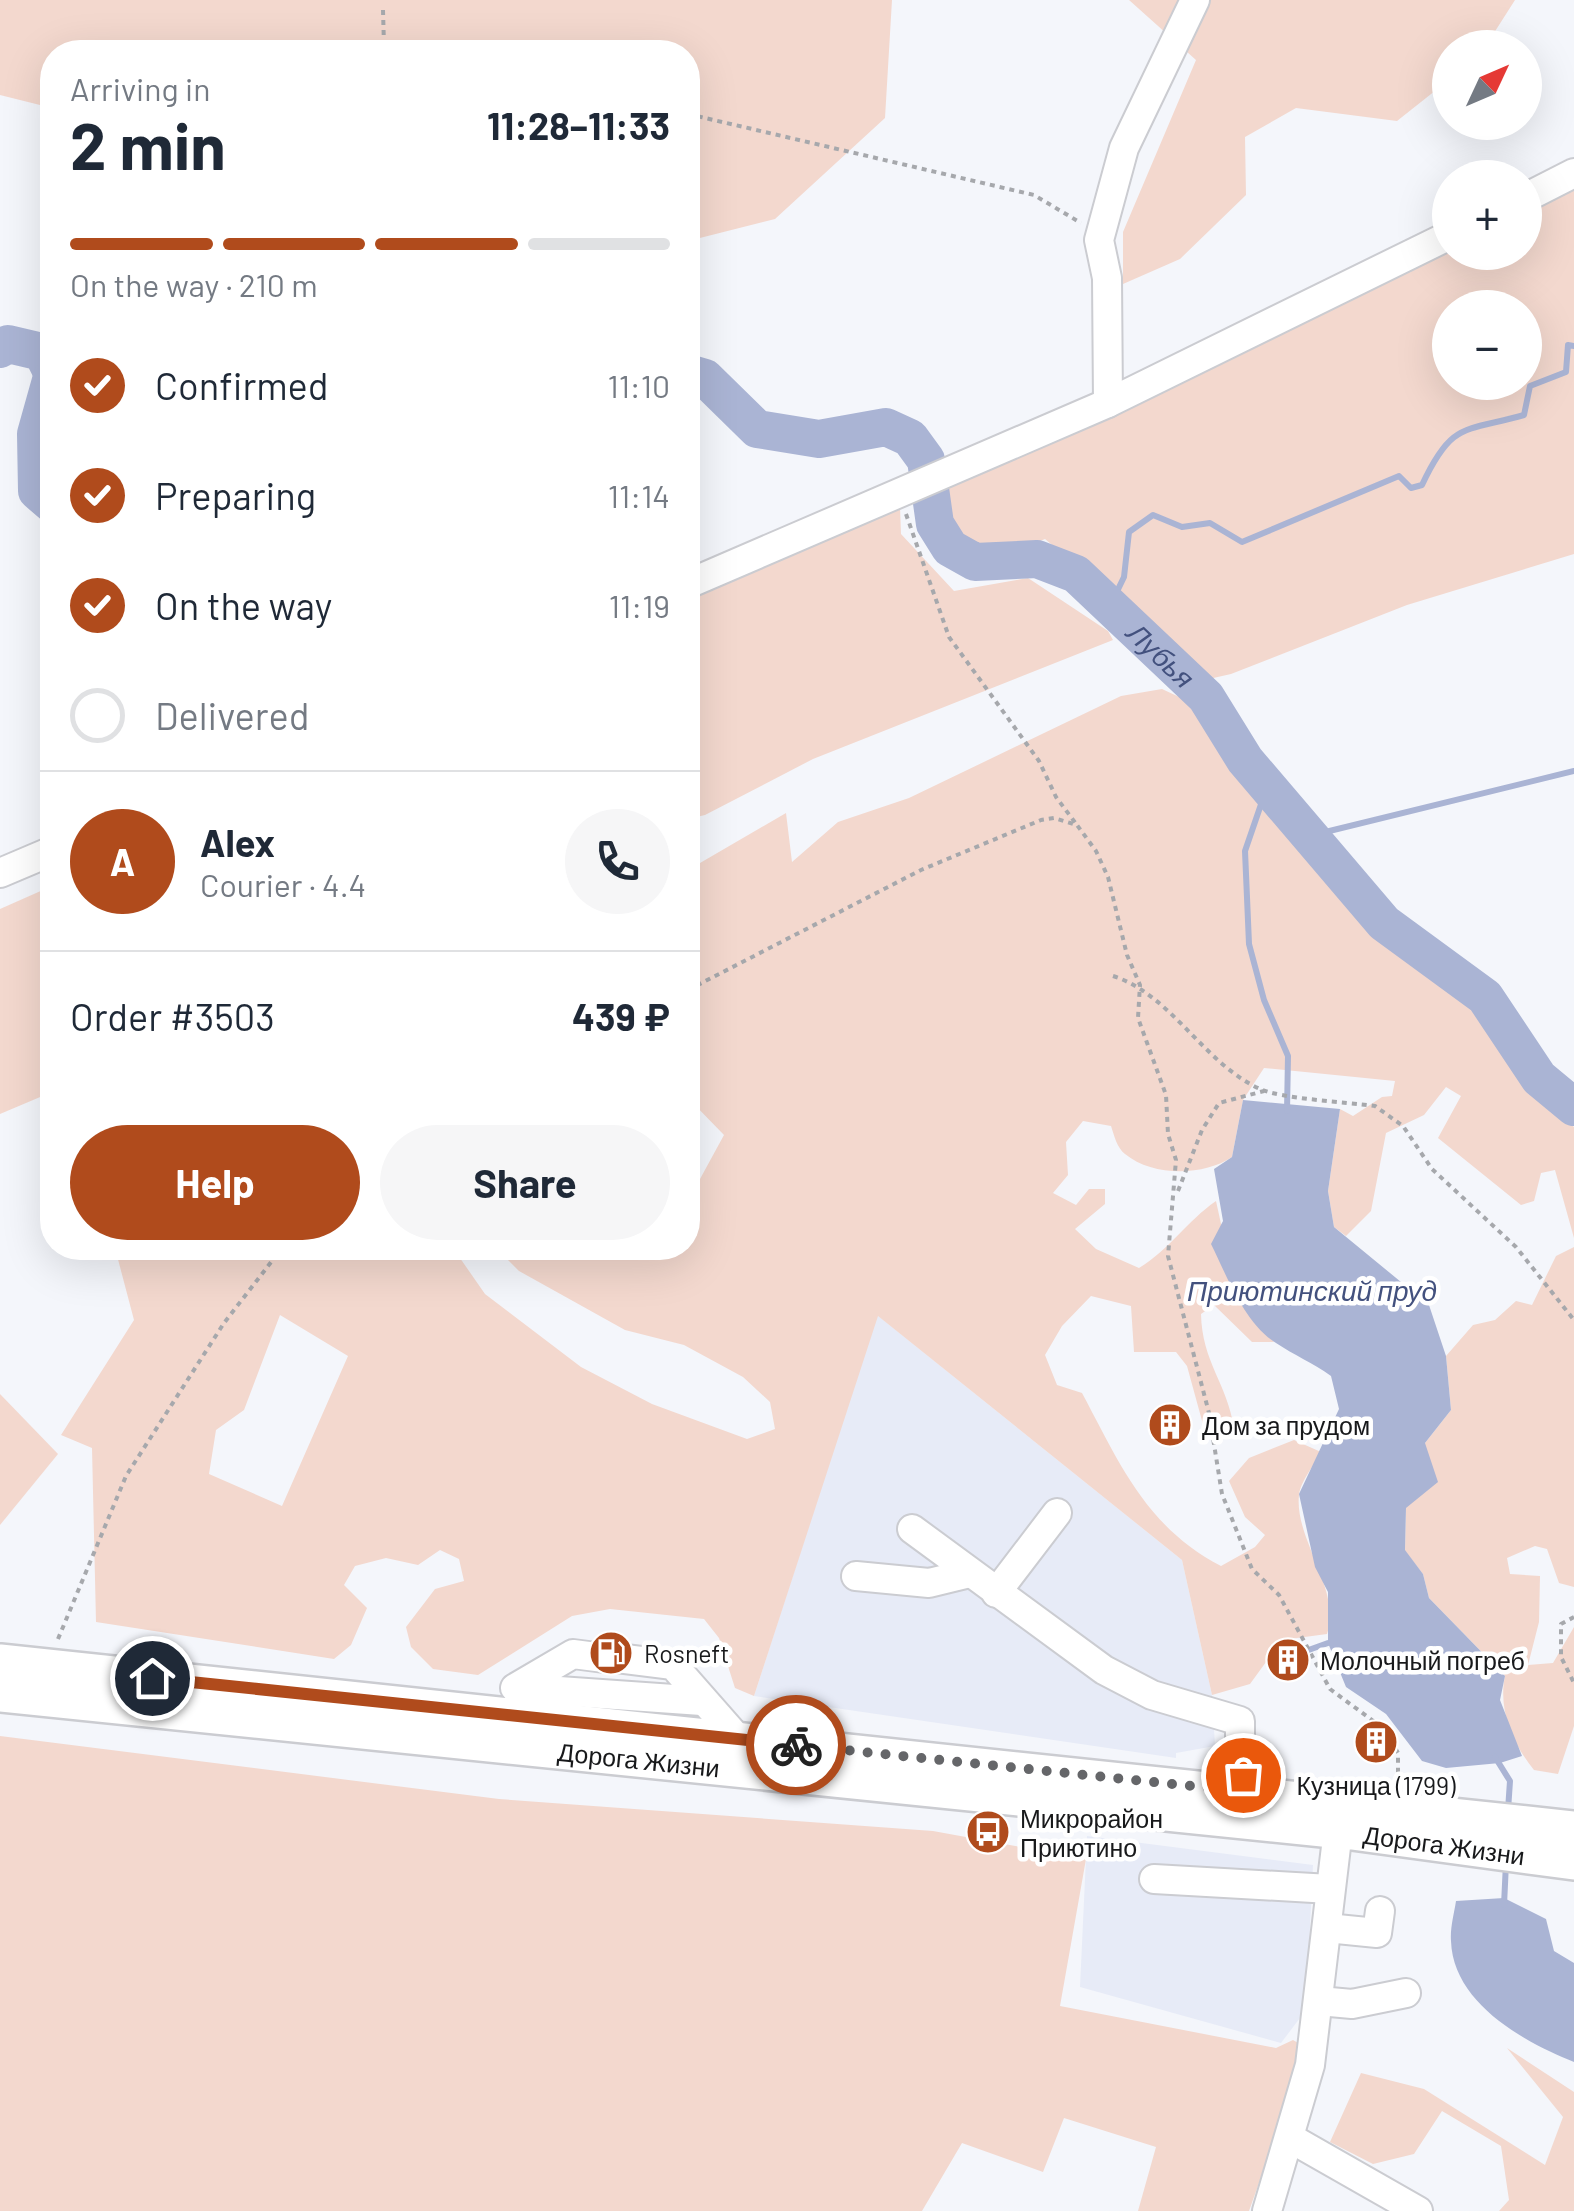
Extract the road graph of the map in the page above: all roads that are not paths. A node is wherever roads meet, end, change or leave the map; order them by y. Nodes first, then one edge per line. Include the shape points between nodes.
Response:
1 (1195, 0) edge
2 (1574, 173) edge
3 (1542, 189) edge
4 (1432, 243) edge
5 (1108, 403) junction
6 (700, 579) edge
7 (40, 856) edge
8 (0, 873) edge
9 (1057, 1513) dead end
10 (912, 1528) dead end
11 (970, 1573) junction
12 (856, 1576) dead end
13 (996, 1593) junction
14 (0, 1662) edge
15 (516, 1688) junction
16 (0, 1694) edge
17 (702, 1701) junction
18 (473, 1712) junction
19 (738, 1739) junction
20 (1240, 1791) junction
21 (1338, 1830) junction
22 (1466, 1831) junction
23 (1568, 1845) edge
24 (1154, 1879) dead end
25 (1330, 1889) junction
26 (1380, 1911) dead end
27 (1327, 1928) junction
28 (1406, 1992) dead end
29 (1319, 2002) junction
30 (1290, 2138) junction
31 (1266, 2211) edge
32 (1418, 2211) edge

1 - 5 street via 1124,148 1099,240
2 - 3 street
4 - 5 street
5 - 6 street
7 - 8 street
9 - 13 street
10 - 11 street
11 - 12 street via 929,1583
11 - 13 street
13 - 20 street via 1104,1670 1152,1695 1240,1721
14 - 18 main road, Дорога Жизни
15 - 17 street
15 - 17 street via 573,1654 674,1666
15 - 18 street
16 - 21 main road, Дорога Жизни
17 - 19 street
18 - 19 main road, Дорога Жизни
19 - 20 main road, Дорога Жизни
20 - 22 main road, Дорога Жизни
21 - 22 main road, Дорога Жизни
21 - 25 street
22 - 23 main road, Дорога Жизни
24 - 25 street
25 - 27 street
26 - 27 street via 1377,1933
27 - 29 street
28 - 29 street via 1352,2004
29 - 30 street
30 - 31 street
30 - 32 street

